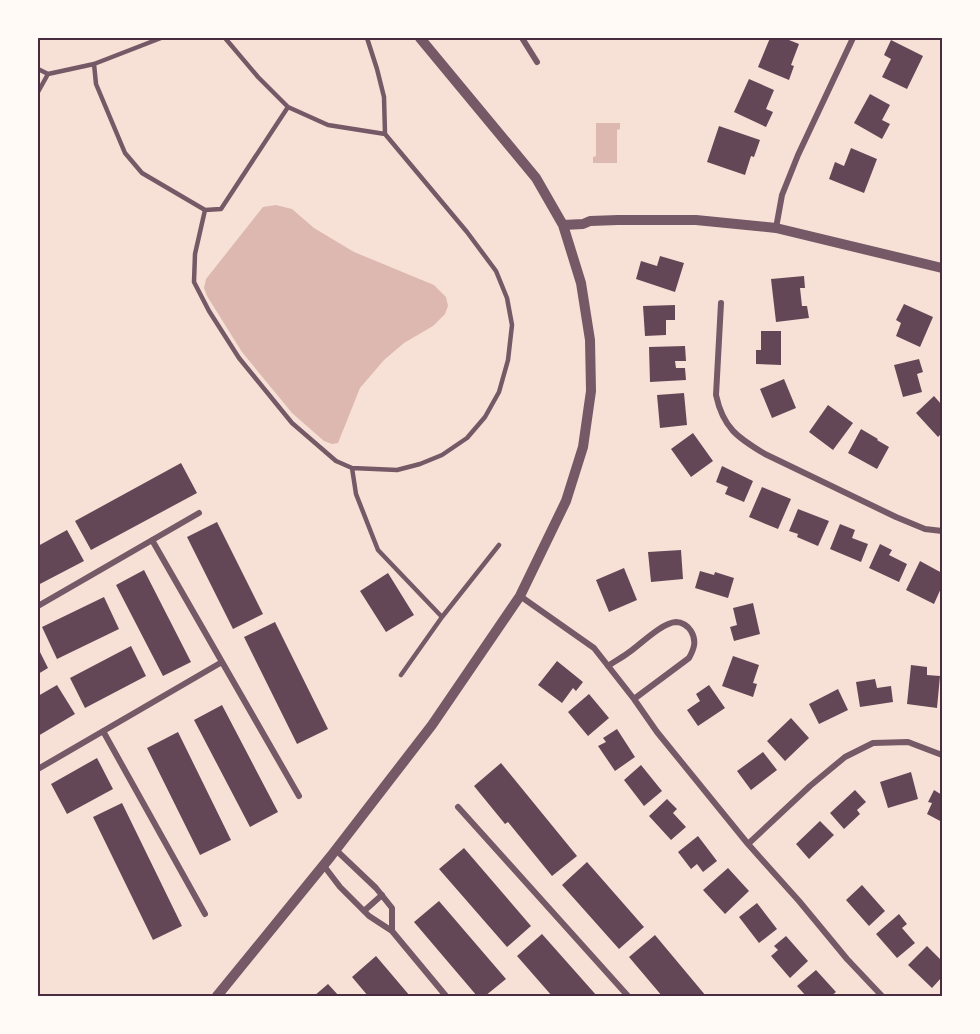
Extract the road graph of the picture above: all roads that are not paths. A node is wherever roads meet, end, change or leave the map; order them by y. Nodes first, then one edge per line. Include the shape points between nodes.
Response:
1 (161, 38) edge
2 (225, 38) edge
3 (367, 38) edge
4 (420, 38) edge
5 (522, 38) edge
6 (853, 38) edge
7 (537, 62) dead end
8 (94, 64) junction
9 (38, 69) edge
10 (48, 74) junction
11 (38, 92) edge
12 (288, 107) junction
13 (385, 134) junction
14 (206, 210) junction
15 (563, 225) junction
16 (776, 228) junction
17 (942, 268) edge
18 (721, 303) dead end
19 (352, 468) junction
20 (199, 513) dead end
21 (942, 531) edge
22 (152, 540) junction
23 (499, 545) dead end
24 (520, 596) junction
25 (38, 606) edge
26 (442, 617) junction
27 (222, 662) junction
28 (608, 666) junction
29 (401, 675) dead end
30 (634, 699) junction
31 (103, 731) junction
32 (942, 755) edge
33 (38, 769) edge
34 (299, 796) dead end
35 (458, 807) dead end
36 (748, 844) junction
37 (336, 850) junction
38 (324, 866) junction
39 (382, 895) junction
40 (364, 911) junction
41 (205, 914) dead end
42 (392, 931) junction
43 (217, 996) edge
44 (446, 996) edge
45 (628, 996) edge
46 (882, 996) edge

1 - 8 lane
2 - 12 lane
3 - 13 lane via 384,97
4 - 15 street via 536,178
5 - 7 street
6 - 16 street via 798,155 782,195
8 - 10 lane
8 - 14 lane via 96,84 124,153 142,173
9 - 10 lane
10 - 11 lane
12 - 13 lane via 328,125
12 - 14 lane via 221,209
13 - 19 lane via 496,271 512,325 499,392 467,438 420,464 397,470
14 - 19 lane via 195,254 194,282 209,311 239,358 292,423 336,461
15 - 16 street via 696,220
15 - 24 street via 581,283 590,340 591,391 582,447 566,501
16 - 17 street
18 - 21 street via 716,395 724,420 735,434 765,454 896,517
19 - 26 lane via 356,494 378,550
20 - 22 street
22 - 25 street
22 - 27 street
23 - 26 lane
24 - 28 street via 594,648
24 - 37 street via 432,725
26 - 29 lane
27 - 31 street
27 - 34 street
28 - 30 street
28 - 30 street via 666,625 677,622 693,633 694,648 689,658
30 - 36 street
31 - 33 street
31 - 41 street
32 - 36 street via 908,742 873,743 845,757
35 - 45 street
36 - 46 street
37 - 38 street
37 - 39 street
38 - 40 street
38 - 43 street
39 - 40 street
39 - 42 street via 392,908
40 - 42 street
42 - 44 street

